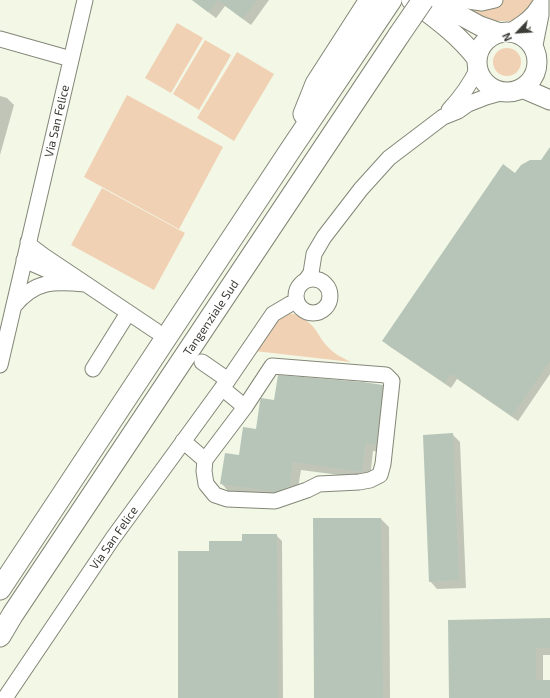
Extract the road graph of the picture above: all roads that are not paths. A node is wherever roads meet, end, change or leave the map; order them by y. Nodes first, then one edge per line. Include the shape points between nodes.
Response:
1 (85, 0) edge
2 (391, 0) edge
3 (411, 0) edge
4 (424, 0) edge
5 (439, 0) edge
6 (461, 0) edge
7 (495, 0) edge
8 (540, 2) edge
9 (371, 9) edge
10 (504, 33) junction
11 (0, 39) edge
12 (71, 59) junction
13 (540, 63) edge
14 (478, 64) junction
15 (522, 88) junction
16 (504, 92) junction
17 (550, 100) edge
18 (443, 117) junction
19 (28, 242) junction
20 (320, 245) junction
21 (24, 260) junction
22 (306, 280) junction
23 (85, 284) junction
24 (327, 286) junction
25 (296, 302) junction
26 (14, 306) junction
27 (128, 313) junction
28 (4, 327) edge
29 (156, 331) dead end
30 (202, 362) dead end
31 (0, 365) edge
32 (93, 369) dead end
33 (225, 384) junction
34 (245, 407) junction
35 (183, 441) junction
36 (205, 460) junction
37 (0, 589) edge
38 (0, 636) edge
39 (5, 698) edge

1 - 12 street, Via San Felice
2 - 9 highway
3 - 14 main road via 447,27 468,47
4 - 38 highway, Tangenziale Sud, bridge
5 - 10 main road via 480,26
6 - 7 street via 482,3
8 - 10 street via 530,18
8 - 13 street
9 - 37 highway via 289,152
10 - 13 main road via 518,34 526,39
10 - 14 main road via 492,36 484,42
11 - 12 street
12 - 19 street, Via San Felice
13 - 15 main road via 530,82
14 - 16 main road via 481,77 487,84
14 - 18 street via 472,82
15 - 16 main road
15 - 17 main road
16 - 18 street via 468,104
18 - 20 street via 389,158 361,189
19 - 21 street, Via San Felice
19 - 23 street
20 - 22 street via 314,254
20 - 24 street via 319,261
21 - 23 street
21 - 26 street, Via San Felice
22 - 24 street via 317,279
22 - 25 street via 297,289
23 - 26 street via 61,282 38,286 21,297
23 - 27 street
24 - 25 street via 330,301 324,310 313,314 305,312
25 - 33 street, Via San Felice via 273,314
26 - 28 street, Via San Felice
27 - 29 street
27 - 32 street
28 - 31 street, Via San Felice
30 - 33 street
33 - 34 street
33 - 35 street, Via San Felice
34 - 36 street
34 - 36 street via 272,366 386,375 392,381 380,475 359,482 319,484 275,501 227,499 215,495 206,484
35 - 36 street
35 - 39 street, Via San Felice via 113,538

